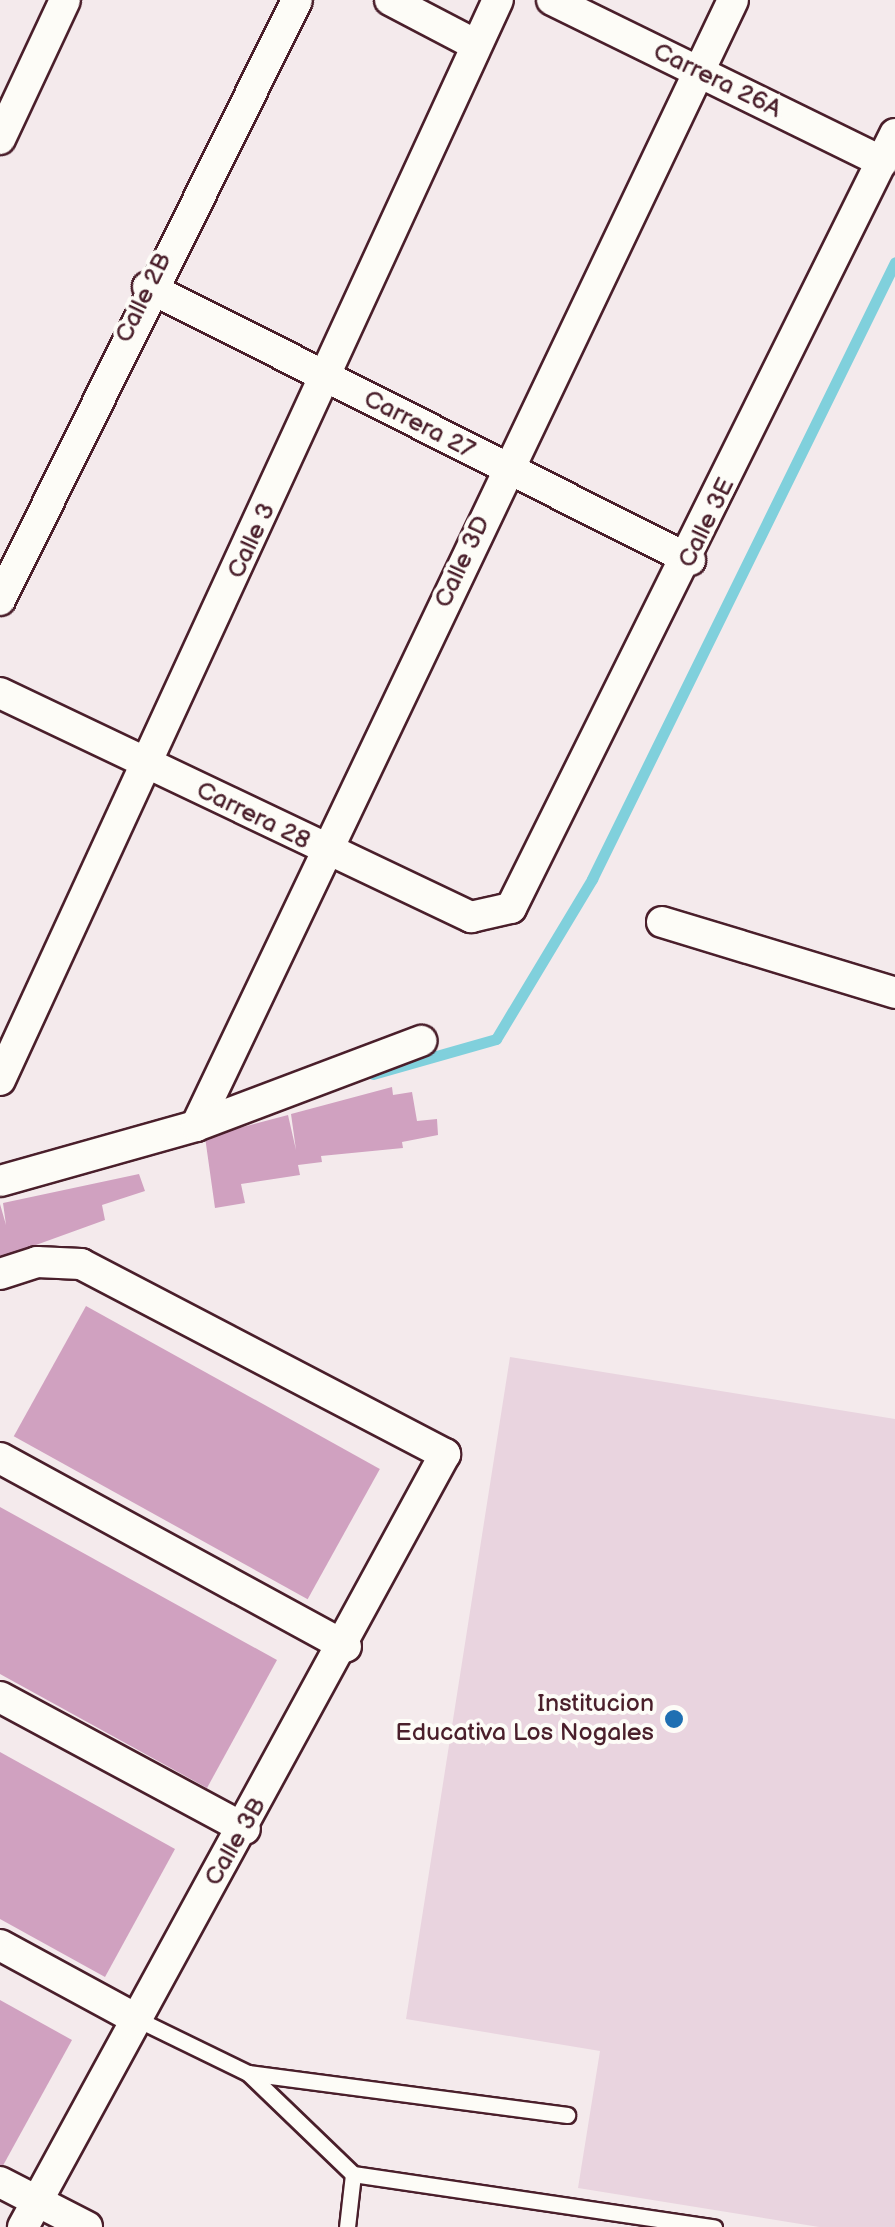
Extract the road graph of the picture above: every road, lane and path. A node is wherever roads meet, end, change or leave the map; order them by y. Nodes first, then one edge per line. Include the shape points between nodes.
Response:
1 (65, 0) edge
2 (297, 0) edge
3 (390, 0) edge
4 (498, 0) edge
5 (552, 0) edge
6 (733, 0) edge
7 (476, 45) junction
8 (701, 73) junction
9 (10, 88) edge
10 (895, 134) edge
11 (0, 139) edge
12 (882, 162) junction
13 (148, 288) junction
14 (327, 379) junction
15 (506, 469) junction
16 (690, 560) junction
17 (0, 600) edge
18 (0, 693) edge
19 (148, 764) junction
20 (326, 852) junction
21 (511, 908) joint
22 (662, 922) dead end
23 (895, 993) edge
24 (421, 1042) dead end
25 (0, 1080) edge
26 (196, 1126) junction
27 (0, 1182) edge
28 (0, 1274) edge
29 (0, 1458) edge
30 (346, 1646) junction
31 (0, 1697) edge
32 (245, 1828) junction
33 (0, 1946) edge
34 (131, 2016) junction
35 (248, 2072) junction
36 (567, 2115) dead end
37 (353, 2174) junction
38 (0, 2182) edge
39 (31, 2214) edge
40 (87, 2227) edge
41 (347, 2227) edge
42 (714, 2227) edge

1 - 9 street
2 - 13 street, Calle 2B
3 - 7 street
4 - 7 street, Calle 3
5 - 8 street, Carrera 26A
6 - 8 street, Calle 3D
7 - 14 street, Calle 3
8 - 12 street, Carrera 26A
8 - 15 street, Calle 3D
9 - 11 street
10 - 12 street, Calle 3E
12 - 16 street, Calle 3E
13 - 14 street, Carrera 27
13 - 17 street, Calle 2B
14 - 15 street, Carrera 27
14 - 19 street, Calle 3
15 - 16 street, Carrera 27
15 - 20 street, Calle 3D
16 - 21 street, Calle 3E
18 - 19 street, Carrera 28
19 - 20 street, Carrera 28
19 - 25 street, Calle 3
20 - 21 street, Carrera 28 via 471,917
20 - 26 street, Calle 3D
22 - 23 street
24 - 26 street
26 - 27 street
28 - 30 street, Calle 3B via 36,1262 81,1264 445,1454
29 - 30 street
30 - 32 street, Calle 3B
31 - 32 street
32 - 34 street, Calle 3B
33 - 34 street
34 - 35 lane
34 - 39 street, Calle 3B
35 - 36 lane
35 - 37 lane
37 - 41 lane
37 - 42 lane
38 - 39 street
39 - 40 street

